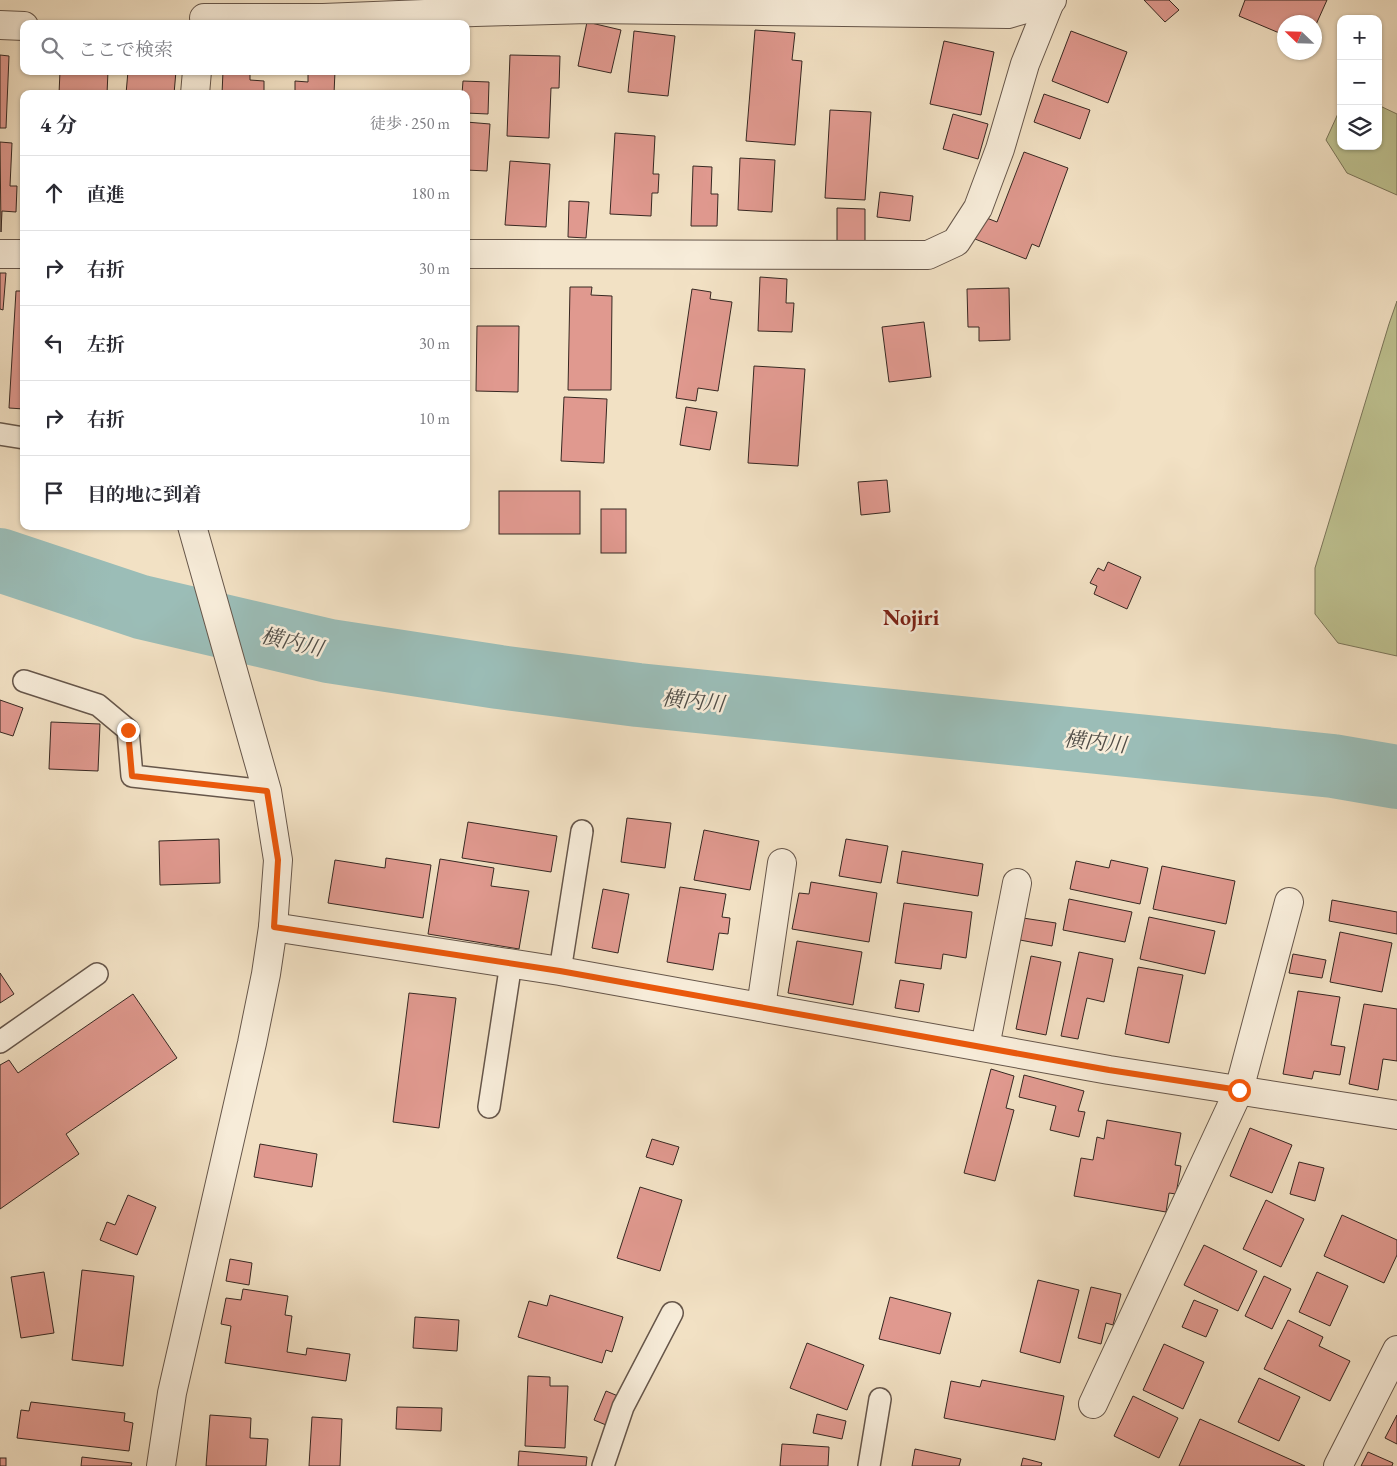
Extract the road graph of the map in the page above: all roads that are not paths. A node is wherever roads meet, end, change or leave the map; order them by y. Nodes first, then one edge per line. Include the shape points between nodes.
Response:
1 (1051, 1) edge
2 (204, 14) edge
3 (0, 25) edge
4 (20, 26) edge
5 (197, 75) edge
6 (195, 90) edge
7 (0, 254) edge
8 (20, 254) edge
9 (470, 254) edge
10 (0, 434) edge
11 (20, 437) edge
12 (193, 530) edge
13 (24, 680) dead end
14 (267, 791) junction
15 (582, 831) dead end
16 (782, 863) dead end
17 (1017, 884) dead end
18 (1289, 902) dead end
19 (274, 927) junction
20 (512, 963) junction
21 (560, 971) junction
22 (98, 974) dead end
23 (761, 1007) junction
24 (0, 1042) edge
25 (985, 1047) junction
26 (1239, 1090) junction
27 (489, 1107) dead end
28 (1397, 1115) edge
29 (672, 1313) dead end
30 (1397, 1350) edge
31 (880, 1399) dead end
32 (1093, 1404) dead end
33 (161, 1466) edge
34 (602, 1466) edge
35 (869, 1466) edge
36 (1338, 1466) edge

1 - 2 street via 1008,14 588,9 323,18
1 - 9 street via 1025,64 1000,149 978,208 956,242 928,255
3 - 4 street
5 - 6 street
7 - 8 street
10 - 11 lane
12 - 14 street
13 - 14 lane via 98,705 128,730 132,776
14 - 19 street via 278,860
15 - 21 lane
16 - 23 street
17 - 25 street
18 - 26 street
19 - 20 street
19 - 33 street via 252,1043 172,1393
20 - 21 street
20 - 27 lane
21 - 23 street
22 - 24 lane
23 - 25 street
25 - 26 street
26 - 28 street
26 - 32 street
29 - 34 lane via 623,1407
30 - 36 street
31 - 35 lane

